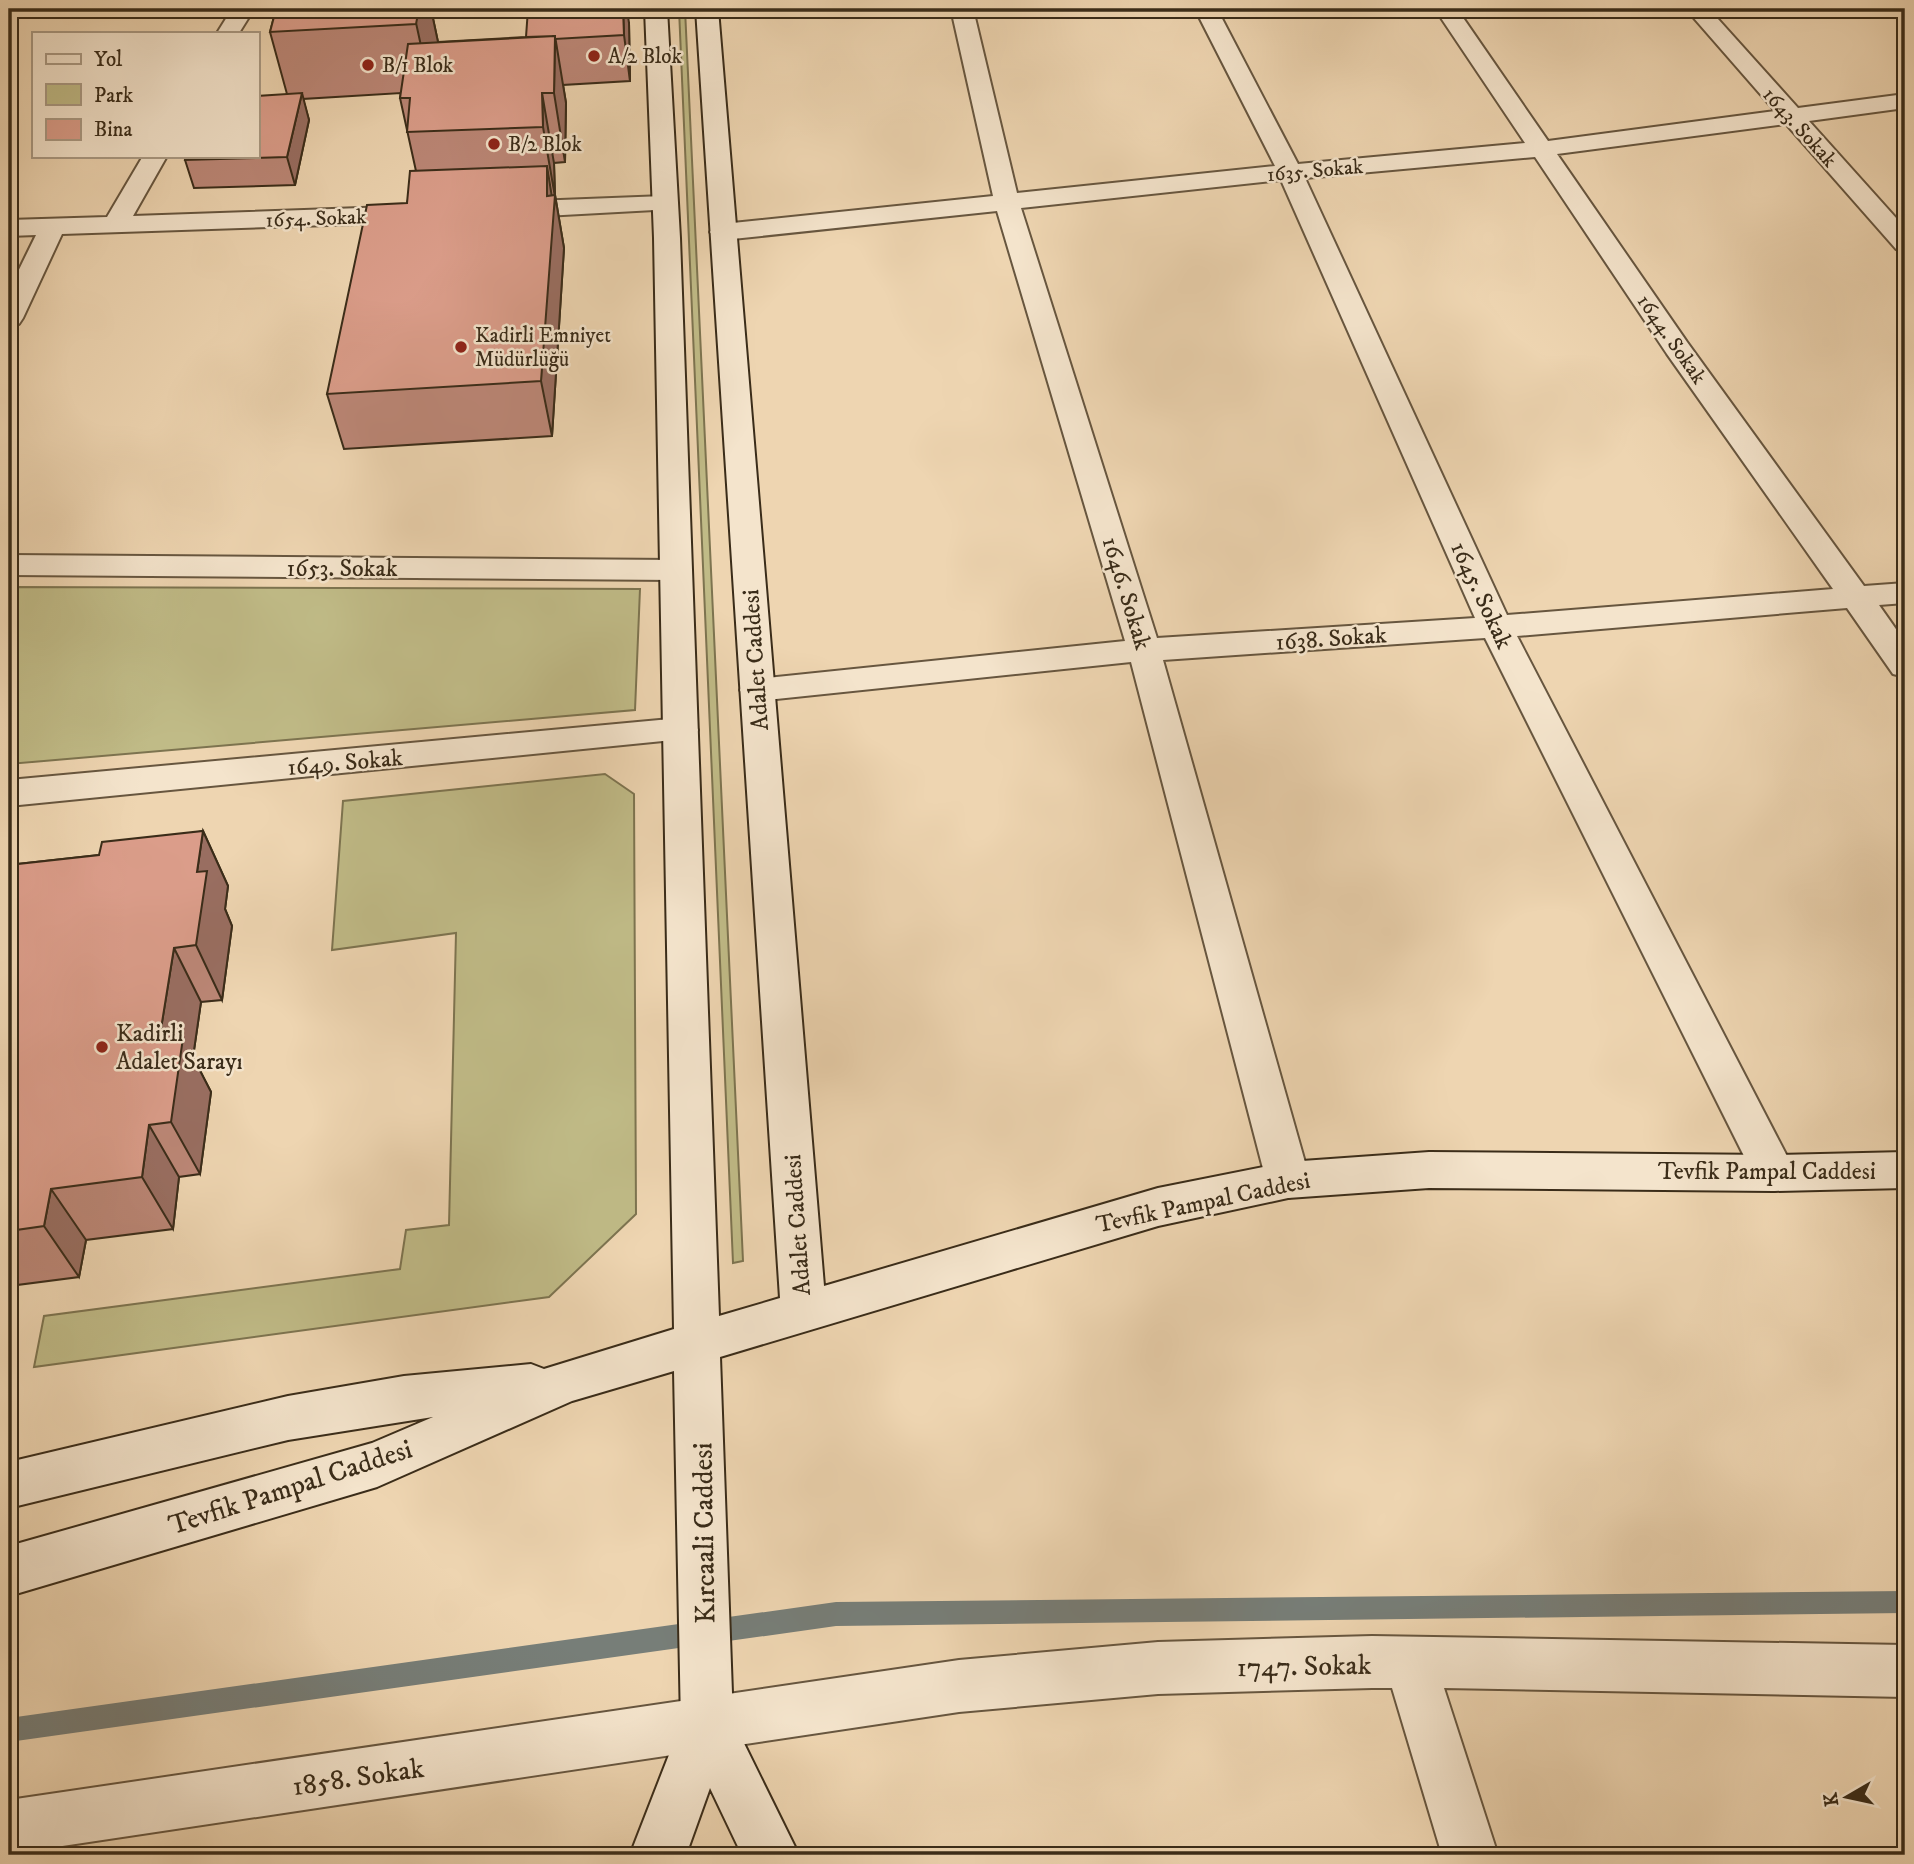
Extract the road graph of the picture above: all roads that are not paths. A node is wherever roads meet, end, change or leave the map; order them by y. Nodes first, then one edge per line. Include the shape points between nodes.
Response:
1 (243, 9) edge
2 (656, 9) edge
3 (707, 9) edge
4 (962, 9) edge
5 (1206, 9) edge
6 (1446, 9) edge
7 (1697, 9) edge
8 (229, 32) edge
9 (1905, 102) edge
10 (1791, 118) junction
11 (1542, 149) junction
12 (154, 158) edge
13 (1290, 172) junction
14 (1007, 202) junction
15 (664, 204) junction
16 (476, 212) edge
17 (436, 213) edge
18 (114, 226) junction
19 (9, 228) edge
20 (52, 228) junction
21 (723, 232) junction
22 (1905, 243) edge
23 (9, 318) edge
24 (9, 565) edge
25 (675, 570) junction
26 (1905, 593) edge
27 (1857, 597) junction
28 (1496, 627) junction
29 (1144, 650) junction
30 (1905, 666) edge
31 (757, 690) junction
32 (681, 730) junction
33 (9, 793) edge
34 (1905, 1170) edge
35 (1773, 1173) junction
36 (1288, 1180) junction
37 (803, 1310) junction
38 (699, 1341) junction
39 (565, 1382) junction
40 (9, 1485) edge
41 (9, 1571) edge
42 (1410, 1663) junction
43 (1905, 1671) edge
44 (707, 1724) junction
45 (9, 1827) edge
46 (658, 1855) edge
47 (771, 1855) edge
48 (1471, 1855) edge

1 - 8 street
2 - 15 street, Kırcaali Caddesi
3 - 21 street, Adalet Caddesi
4 - 14 street, 1646. Sokak
5 - 13 street, 1645. Sokak
6 - 11 street, 1644. Sokak
7 - 10 street, 1643. Sokak
9 - 10 street, 1635. Sokak
10 - 11 street, 1635. Sokak
10 - 22 street, 1643. Sokak
11 - 13 street, 1635. Sokak
11 - 27 street, 1644. Sokak via 1677,348
12 - 18 street
13 - 14 street, 1635. Sokak
13 - 28 street, 1645. Sokak
14 - 21 street, 1635. Sokak
14 - 29 street, 1646. Sokak
15 - 16 street
15 - 25 street, Kırcaali Caddesi
17 - 18 street, 1654. Sokak
18 - 20 street, 1654. Sokak
19 - 20 street, 1654. Sokak
20 - 23 street
21 - 31 street, Adalet Caddesi
24 - 25 street, 1653. Sokak
25 - 32 street, Kırcaali Caddesi
26 - 27 street, 1638. Sokak
27 - 28 street, 1638. Sokak
27 - 30 street, 1644. Sokak
28 - 29 street, 1638. Sokak
28 - 35 street, 1645. Sokak
29 - 31 street, 1638. Sokak
29 - 36 street, 1646. Sokak
31 - 37 street, Adalet Caddesi
32 - 33 street, 1649. Sokak
32 - 38 street, Kırcaali Caddesi
34 - 35 street, Tevfik Pampal Caddesi
35 - 36 street, Tevfik Pampal Caddesi via 1429,1170
36 - 37 street, Tevfik Pampal Caddesi via 1158,1207
37 - 38 street, Tevfik Pampal Caddesi
38 - 39 street, Tevfik Pampal Caddesi
38 - 44 street, Kırcaali Caddesi
39 - 40 street, Tevfik Pampal Caddesi via 404,1398 288,1418
39 - 41 street, Tevfik Pampal Caddesi via 377,1464
42 - 43 street, 1747. Sokak
42 - 44 street, 1747. Sokak via 1234,1665 1055,1675 909,1690
42 - 48 street
44 - 45 street, 1858. Sokak
44 - 46 street, Kırcaali Caddesi
44 - 47 street, Kırcaali Caddesi

